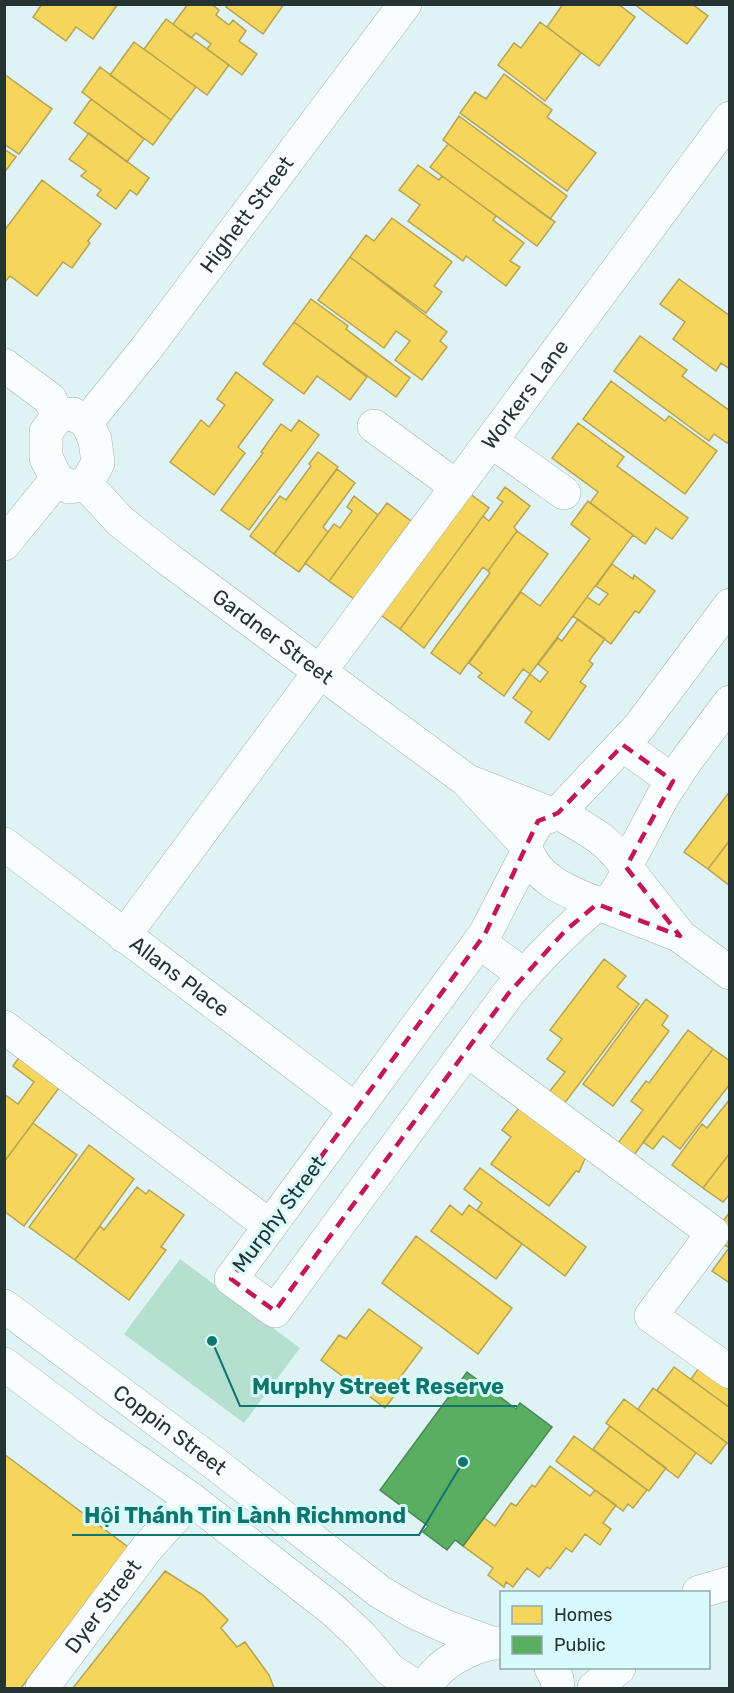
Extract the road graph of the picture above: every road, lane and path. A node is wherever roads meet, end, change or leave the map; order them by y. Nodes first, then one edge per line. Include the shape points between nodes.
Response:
1 (405, 4) edge
2 (729, 118) edge
3 (4, 365) edge
4 (73, 419) junction
5 (374, 426) dead end
6 (492, 441) junction
7 (72, 482) junction
8 (457, 487) junction
9 (564, 494) dead end
10 (4, 544) edge
11 (729, 605) edge
12 (320, 672) junction
13 (727, 710) edge
14 (623, 745) junction
15 (466, 780) junction
16 (673, 781) junction
17 (555, 814) junction
18 (4, 844) edge
19 (526, 848) junction
20 (627, 868) junction
21 (599, 904) junction
22 (124, 936) junction
23 (680, 936) junction
24 (479, 942) junction
25 (729, 973) edge
26 (524, 975) junction
27 (4, 1027) edge
28 (467, 1050) junction
29 (356, 1110) junction
30 (270, 1226) junction
31 (4, 1306) edge
32 (4, 1364) edge
33 (729, 1372) edge
34 (191, 1499) junction
35 (729, 1584) edge
36 (706, 1591) edge
37 (710, 1598) edge
38 (495, 1643) edge
39 (552, 1669) edge
40 (618, 1669) edge
41 (42, 1689) edge
42 (418, 1689) edge
43 (425, 1689) edge
44 (558, 1689) edge
45 (594, 1689) edge

1 - 4 street, Highett Street via 145,350
2 - 6 street, Workers Lane
3 - 4 street
4 - 7 street via 95,440 98,463
4 - 7 street via 46,432 46,458
5 - 8 street
6 - 8 street, Workers Lane
6 - 9 street
7 - 10 street
7 - 12 street, Gardner Street
8 - 12 street, Workers Lane
11 - 14 street
12 - 15 street, Gardner Street
12 - 22 street, Workers Lane
13 - 16 street
14 - 16 street
14 - 17 street
15 - 17 street, Gardner Street
15 - 19 street, Gardner Street
16 - 20 street
17 - 19 street, Murphy Street via 538,820
17 - 20 street, Gardner Street via 597,835
18 - 22 street, Allans Place
19 - 21 street, Gardner Street via 542,874 558,886
19 - 24 street, Murphy Street via 499,911
20 - 21 street, Murphy Street via 614,896
20 - 23 street
21 - 23 street
21 - 26 street, Murphy Street via 565,931
22 - 29 street, Allans Place
23 - 25 street
24 - 26 street
24 - 29 street, Murphy Street
26 - 28 street, Murphy Street
27 - 30 street
28 - 30 street, Murphy Street via 275,1311 231,1279
28 - 33 street via 712,1233 651,1316
29 - 30 street, Murphy Street
31 - 38 street, Coppin Street via 380,1592 447,1627
32 - 34 street, Coppin Street
34 - 41 street, Dyer Street via 147,1548
34 - 42 street, Coppin Street via 332,1609 390,1670
35 - 36 street
35 - 37 street
38 - 43 street via 460,1656 436,1672
39 - 44 street
40 - 45 street

